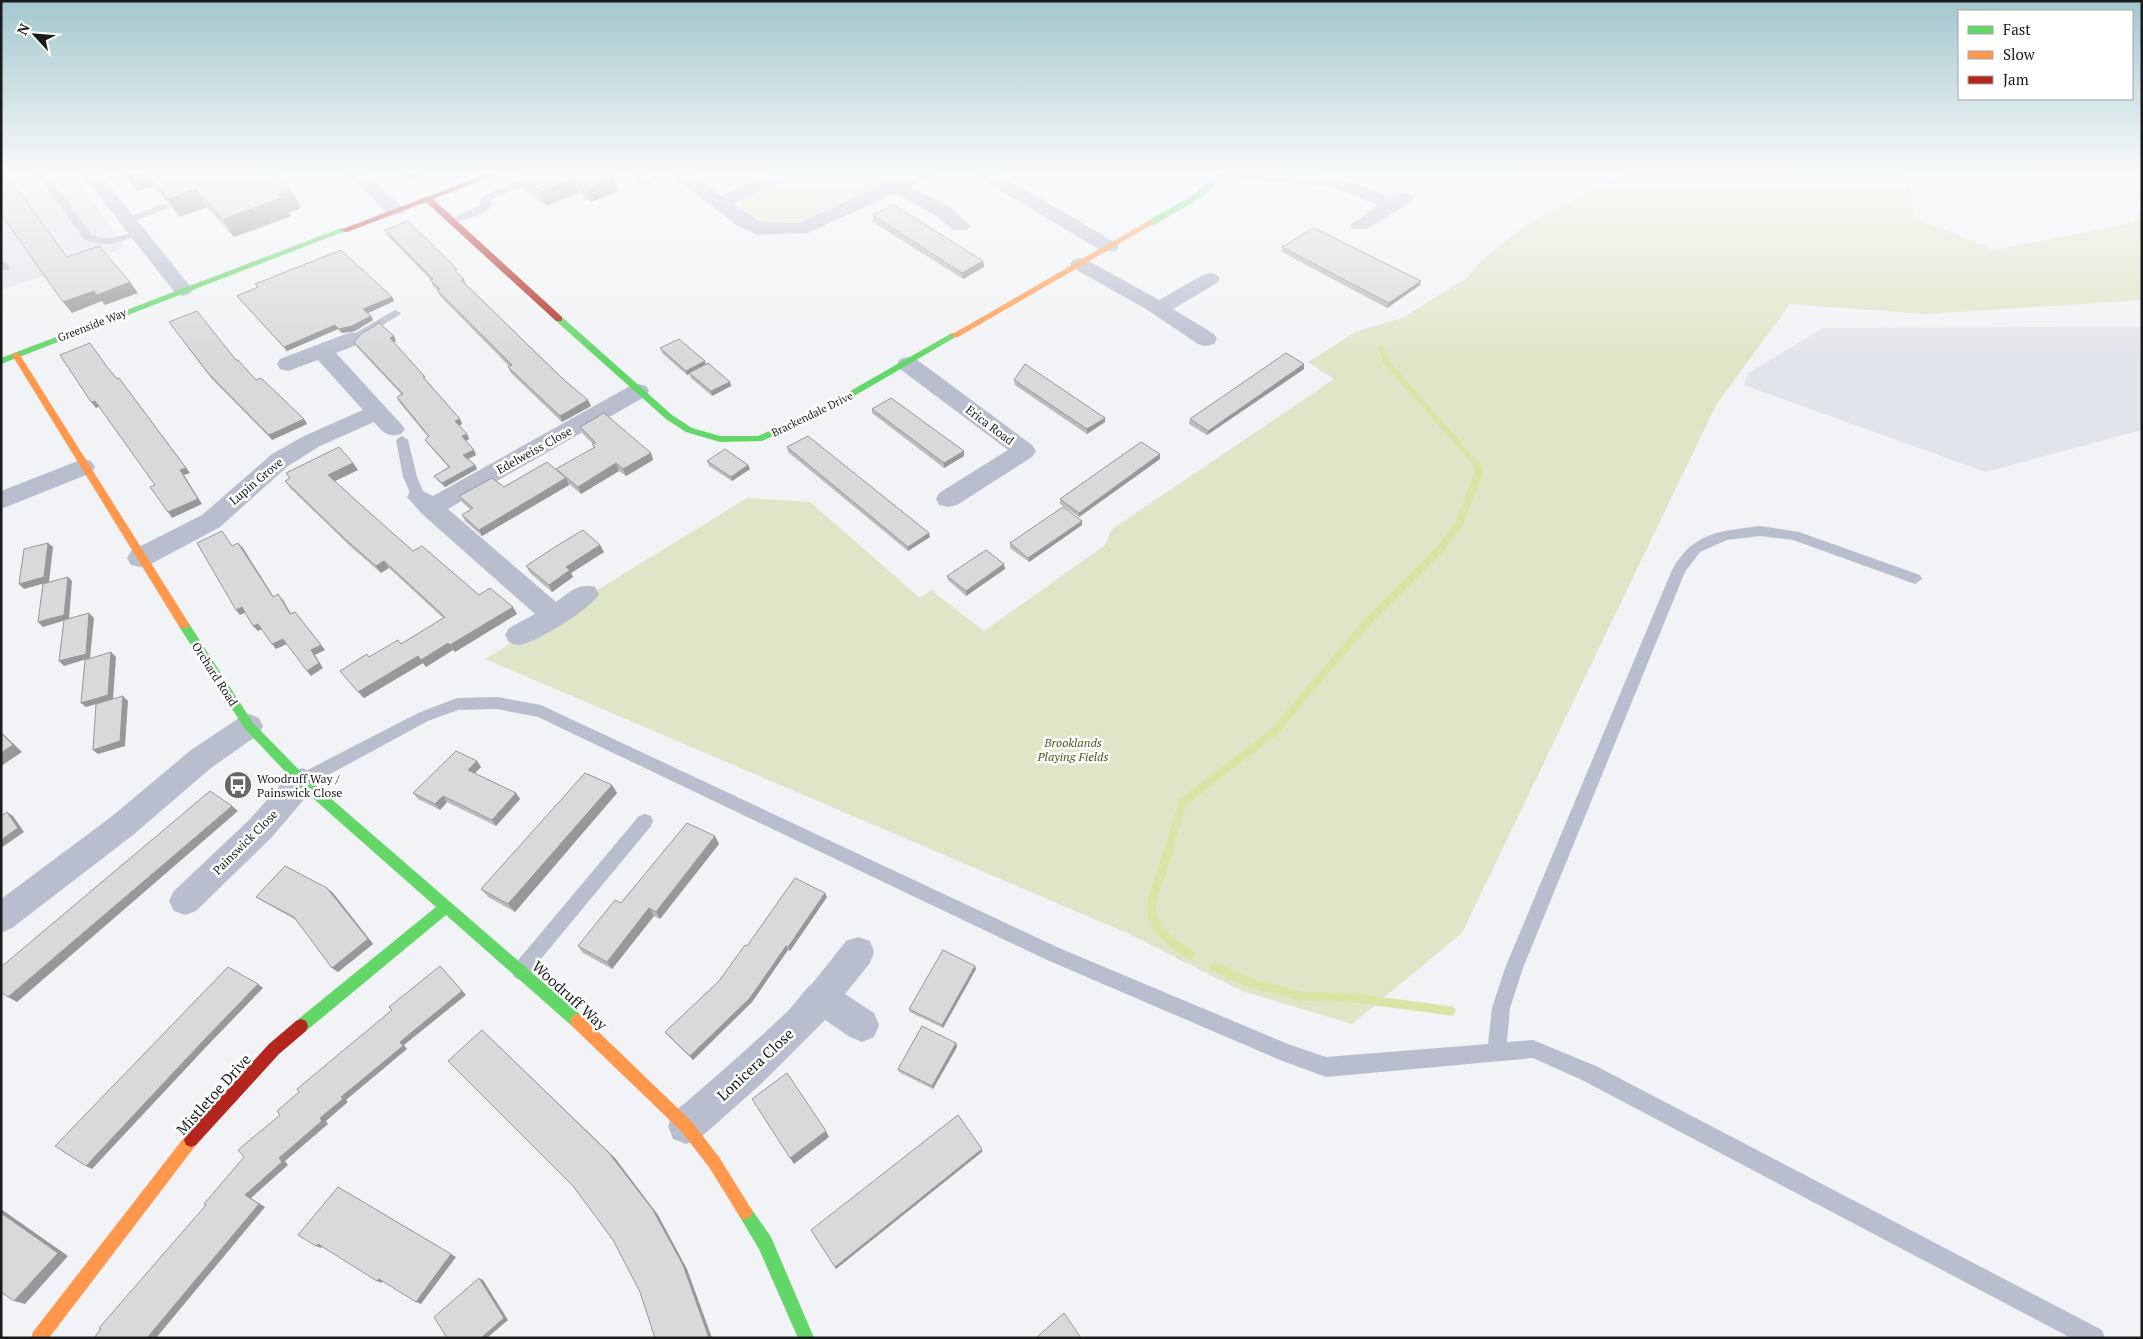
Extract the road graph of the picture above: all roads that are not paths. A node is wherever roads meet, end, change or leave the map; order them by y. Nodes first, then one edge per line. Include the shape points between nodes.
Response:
1 (86, 235) edge
2 (120, 235) edge
3 (139, 235) edge
4 (328, 235) edge
5 (468, 235) edge
6 (1090, 235) edge
7 (1129, 235) edge
8 (1109, 247) junction
9 (1080, 264) junction
10 (1210, 279) dead end
11 (183, 290) junction
12 (1158, 310) junction
13 (395, 313) dead end
14 (350, 339) joint
15 (1206, 339) dead end
16 (322, 351) junction
17 (16, 355) junction
18 (1, 361) edge
19 (288, 364) dead end
20 (908, 364) junction
21 (638, 391) junction
22 (377, 412) junction
23 (398, 435) joint
24 (84, 467) junction
25 (948, 499) dead end
26 (1, 501) edge
27 (424, 502) junction
28 (140, 558) junction
29 (1915, 579) dead end
30 (586, 594) dead end
31 (555, 616) junction
32 (518, 635) dead end
33 (249, 726) junction
34 (302, 781) junction
35 (645, 821) dead end
36 (185, 901) dead end
37 (447, 906) junction
38 (1, 918) edge
39 (858, 952) dead end
40 (520, 971) junction
41 (820, 997) junction
42 (862, 1025) dead end
43 (1496, 1053) junction
44 (686, 1126) junction
45 (39, 1338) edge
46 (806, 1338) edge
47 (2094, 1338) edge

1 - 2 lane via 109,243
3 - 11 street
4 - 11 street, Greenside Way
5 - 21 street, Brackendale Drive
6 - 8 street
7 - 8 street, Brackendale Drive
8 - 9 street, Brackendale Drive
9 - 12 street
9 - 20 street, Brackendale Drive
10 - 12 street
11 - 17 street, Greenside Way
12 - 15 street
13 - 14 lane
14 - 16 street
16 - 19 street
16 - 22 street
17 - 18 street, Greenside Way
17 - 24 street, Orchard Road
20 - 21 street, Brackendale Drive via 820,412 759,439 720,439 689,430
20 - 25 street, Erica Road via 1024,451
21 - 27 street, Edelweiss Close
22 - 23 street
22 - 28 street, Lupin Grove via 312,441 280,460 211,520
23 - 27 lane via 410,477
24 - 26 street
24 - 28 street, Orchard Road
27 - 31 street
28 - 33 street, Orchard Road
29 - 43 lane via 1794,535 1760,531 1725,535 1695,548 1679,570 1514,968 1501,1008
30 - 31 street
31 - 32 street
33 - 34 street, Woodruff Way
33 - 38 street via 201,759 122,826
34 - 36 street, Painswick Close via 261,828
34 - 37 street, Woodruff Way
34 - 43 lane via 423,717 457,704 497,703 541,711 1053,954 1287,1054 1326,1067
35 - 40 lane
37 - 40 street, Woodruff Way
37 - 45 street, Mistletoe Drive via 274,1049 196,1134
39 - 41 street, Lonicera Close
40 - 44 street, Woodruff Way via 595,1037
41 - 42 street
41 - 44 street, Lonicera Close via 810,1013 750,1071
43 - 47 lane via 1533,1049 1588,1073
44 - 46 street, Woodruff Way via 714,1162 764,1243

